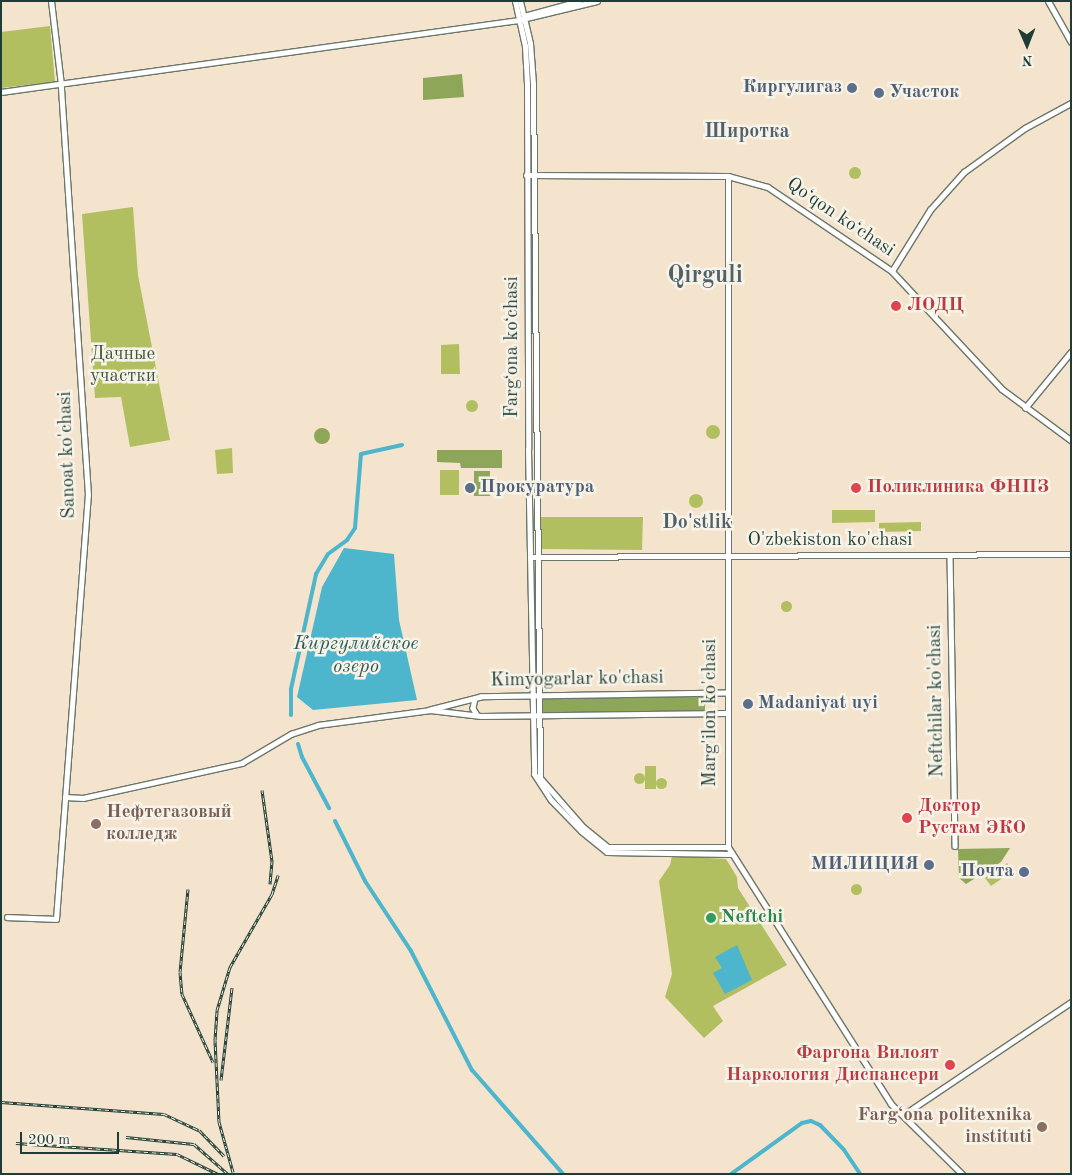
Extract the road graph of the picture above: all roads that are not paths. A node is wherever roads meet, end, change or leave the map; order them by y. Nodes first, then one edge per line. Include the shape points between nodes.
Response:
1 (51, 1) edge
2 (515, 1) edge
3 (520, 1) edge
4 (579, 1) edge
5 (597, 1) edge
6 (1048, 1) edge
7 (522, 18) junction
8 (1071, 42) edge
9 (61, 86) junction
10 (1, 92) edge
11 (1071, 103) edge
12 (526, 175) junction
13 (532, 176) junction
14 (728, 176) junction
15 (892, 271) junction
16 (1071, 352) edge
17 (1025, 408) junction
18 (1071, 440) edge
19 (1071, 554) edge
20 (726, 556) junction
21 (950, 556) junction
22 (533, 557) junction
23 (726, 692) junction
24 (534, 695) junction
25 (475, 698) junction
26 (430, 710) junction
27 (726, 713) junction
28 (478, 715) junction
29 (534, 715) junction
30 (66, 797) junction
31 (954, 846) dead end
32 (728, 847) junction
33 (730, 854) junction
34 (7, 917) dead end
35 (1071, 1002) edge
36 (903, 1115) junction
37 (962, 1174) edge

1 - 9 street, Sanoat ko'chasi
2 - 7 main road, Fargʻona koʻchasi
3 - 7 main road, Fargʻona koʻchasi
4 - 7 main road
5 - 7 main road
6 - 8 main road
7 - 9 street
7 - 12 main road, Fargʻona koʻchasi via 527,84
7 - 13 main road, Fargʻona koʻchasi via 532,57
9 - 10 street
9 - 30 street, Sanoat ko'chasi via 88,495 70,704
11 - 15 street via 1025,128 964,172 930,210
12 - 13 street, Qoʻqon koʻchasi
12 - 22 main road, Fargʻona koʻchasi
13 - 14 street, Qoʻqon koʻchasi
13 - 22 main road, Fargʻona koʻchasi
14 - 15 street, Qoʻqon koʻchasi via 746,179 782,196
14 - 20 street, Marg'ilon ko'chasi
15 - 17 street, Qoʻqon koʻchasi via 1002,388
16 - 17 street
17 - 18 street, Qoʻqon koʻchasi
19 - 21 street, O'zbekiston ko'chasi
20 - 21 street, O'zbekiston ko'chasi
20 - 22 street, O'zbekiston ko'chasi
20 - 23 street, Marg'ilon ko'chasi
21 - 31 street, Neftchilar ko'chasi
22 - 24 main road, Fargʻona koʻchasi
23 - 24 street, Kimyogarlar ko'chasi
23 - 27 street, Marg'ilon ko'chasi
24 - 25 street, Kimyogarlar ko'chasi
24 - 29 main road, Fargʻona koʻchasi
25 - 26 street, Kimyogarlar ko'chasi
25 - 28 street via 472,708
26 - 28 street, Kimyogarlar ko'chasi via 456,710
26 - 30 street, Kimyogarlar ko'chasi via 318,725 291,734 242,763 91,797
27 - 29 street, Kimyogarlar ko'chasi
27 - 32 street, Marg'ilon ko'chasi
28 - 29 street, Kimyogarlar ko'chasi
29 - 32 main road via 540,778 555,798 603,845 626,849
29 - 33 main road via 536,781 601,849 626,854
30 - 34 street, Sanoat ko'chasi via 56,919
32 - 33 main road, Marg'ilon ko'chasi
33 - 36 main road, Marg'ilon ko'chasi via 891,1104
35 - 36 street
36 - 37 main road, Marg'ilon ko'chasi

